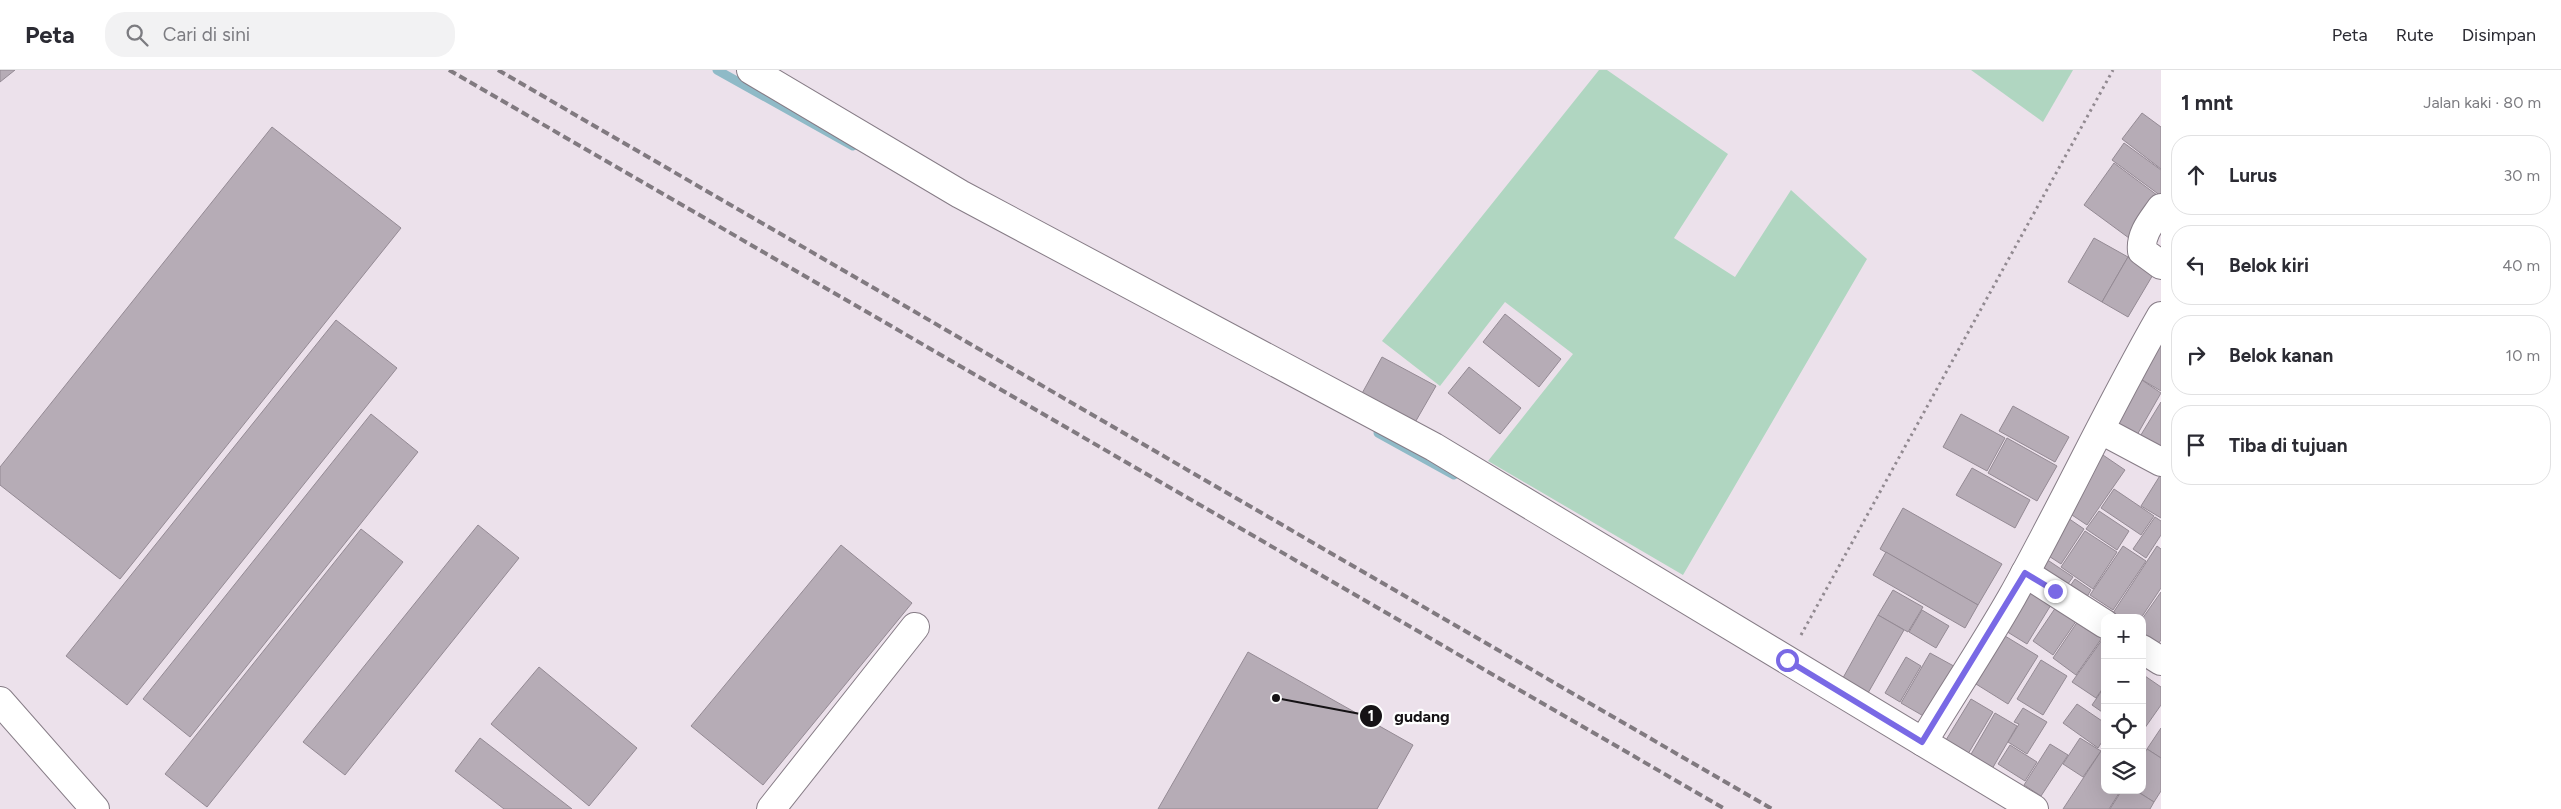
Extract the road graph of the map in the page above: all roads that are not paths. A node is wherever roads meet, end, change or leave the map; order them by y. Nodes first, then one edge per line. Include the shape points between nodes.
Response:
1 (751, 70) edge
2 (2161, 208) edge
3 (2161, 265) edge
4 (2161, 316) edge
5 (2101, 430) junction
6 (2161, 462) edge
7 (2025, 573) junction
8 (2101, 621) edge
9 (915, 627) dead end
10 (2146, 652) edge
11 (2161, 661) edge
12 (0, 701) edge
13 (1922, 742) junction
14 (94, 809) edge
15 (771, 809) edge
16 (2034, 809) edge

1 - 13 main road via 960,194 1434,447
2 - 3 main road via 2144,232 2141,243 2142,251
4 - 5 main road via 2127,375
5 - 6 main road
5 - 7 main road
7 - 8 main road
7 - 13 main road
9 - 15 main road
10 - 11 main road
12 - 14 main road
13 - 16 main road

